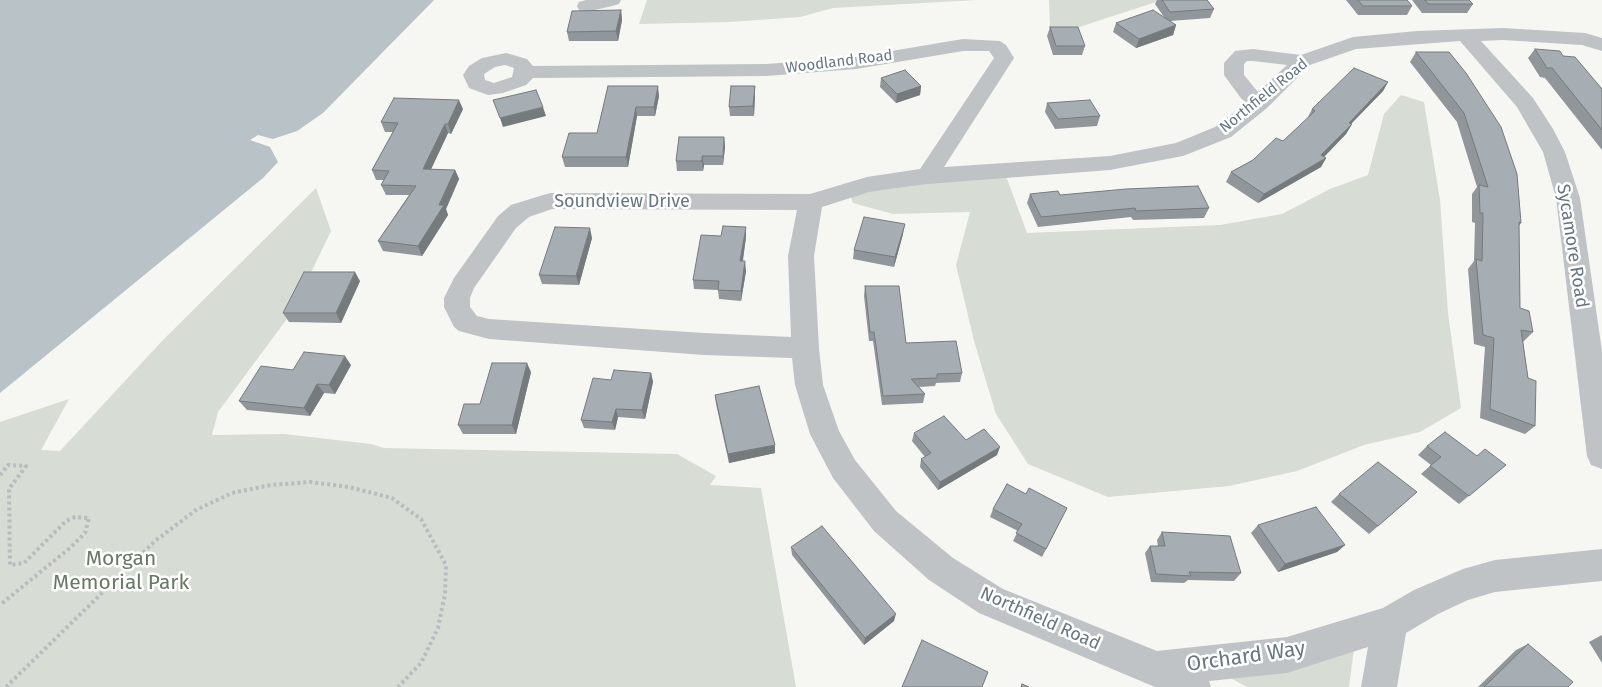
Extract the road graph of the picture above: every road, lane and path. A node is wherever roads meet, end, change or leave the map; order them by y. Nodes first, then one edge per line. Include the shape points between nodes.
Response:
1 (612, 0) edge
2 (586, 6) dead end
3 (1466, 36) junction
4 (1596, 41) edge
5 (1303, 61) junction
6 (525, 72) dead end
7 (1259, 104) junction
8 (927, 176) junction
9 (811, 202) junction
10 (805, 348) junction
11 (1602, 456) edge
12 (0, 475) edge
13 (1602, 565) edge
14 (0, 605) edge
15 (1391, 623) junction
16 (1158, 669) junction
17 (6, 687) edge
18 (398, 687) edge
19 (1193, 687) edge
20 (1379, 687) edge

1 - 2 street
3 - 4 street, Northfield Road via 1503,34
3 - 5 street, Northfield Road via 1369,40 1335,48
3 - 11 street, Sycamore Road via 1525,103 1554,152 1568,198
5 - 7 street, Northfield Road
5 - 7 street via 1253,55 1238,58 1234,63 1234,75
6 - 8 street, Woodland Road via 767,70 856,63 963,44 994,44 1004,58
7 - 8 street, Northfield Road via 1223,132 1183,149 1149,157 1110,163
8 - 9 street, Soundview Drive via 867,185
9 - 10 street, Northfield Road via 801,256
9 - 10 street, Soundview Drive via 572,201 540,204 520,211 507,222 457,298 457,307 464,320 489,329
10 - 16 street, Northfield Road via 809,385 825,434 844,469 886,521 941,570 991,601
12 - 14 path via 8,465 26,466 9,489 10,565 24,563 66,521 75,517 89,518 86,533
13 - 15 street, Orchard Way via 1495,576 1463,585
15 - 16 street, Orchard Way via 1287,655
15 - 20 street
16 - 19 street, Northfield Road
17 - 18 path via 155,541 196,510 232,493 310,482 350,487 392,498 420,519 446,565 446,594 438,628 421,663

